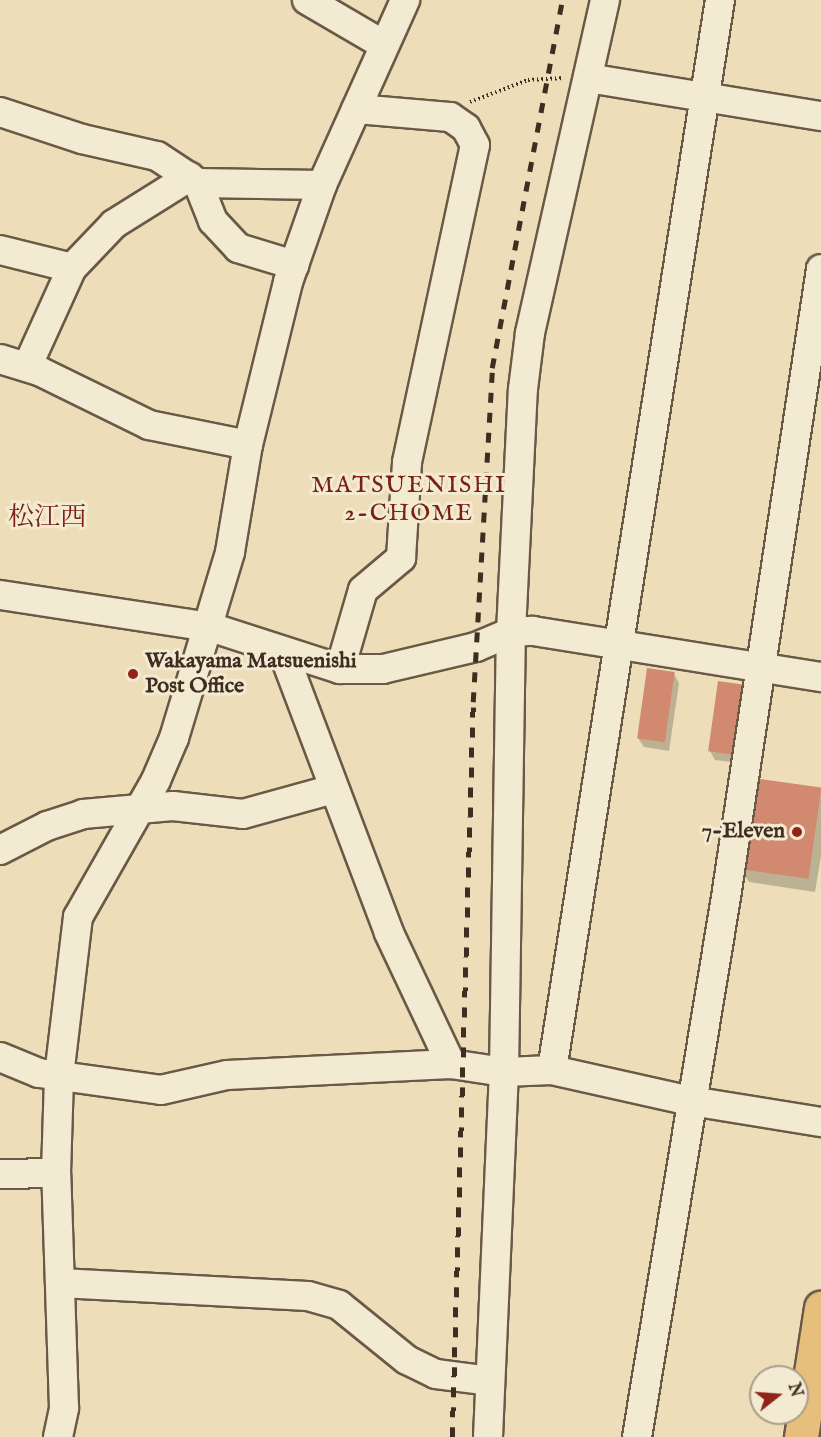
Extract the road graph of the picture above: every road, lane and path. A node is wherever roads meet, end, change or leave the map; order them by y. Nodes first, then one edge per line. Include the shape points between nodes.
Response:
1 (308, 0) edge
2 (405, 0) edge
3 (605, 0) edge
4 (720, 0) edge
5 (384, 45) junction
6 (588, 78) junction
7 (705, 97) junction
8 (356, 109) junction
9 (0, 112) edge
10 (821, 116) edge
11 (450, 117) junction
12 (194, 180) junction
13 (322, 185) junction
14 (0, 250) edge
15 (294, 265) junction
16 (72, 268) junction
17 (821, 269) edge
18 (13, 363) edge
19 (249, 445) junction
20 (0, 595) edge
21 (210, 627) junction
22 (511, 633) junction
23 (619, 644) junction
24 (283, 652) junction
25 (760, 668) junction
26 (340, 669) junction
27 (821, 677) edge
28 (333, 789) junction
29 (140, 808) junction
30 (0, 850) edge
31 (0, 1057) edge
32 (451, 1064) junction
33 (552, 1070) junction
34 (504, 1072) junction
35 (59, 1076) junction
36 (691, 1101) junction
37 (821, 1122) edge
38 (56, 1173) junction
39 (0, 1174) edge
40 (60, 1283) junction
41 (821, 1308) edge
42 (490, 1381) junction
43 (58, 1437) edge
44 (488, 1437) edge
45 (637, 1437) edge
46 (801, 1437) edge

1 - 5 street
2 - 5 street
3 - 6 street
4 - 7 street
5 - 8 street
6 - 7 street
6 - 11 path via 528,80 466,104
6 - 22 street via 530,333 523,389
7 - 10 street
7 - 23 street
8 - 11 street
8 - 13 street
9 - 12 street via 82,139 157,156
11 - 26 street via 466,128 475,145 407,462 401,558 363,590
12 - 13 street
12 - 15 street via 213,221 238,248
12 - 16 street via 114,224
13 - 15 street
14 - 16 street
15 - 19 street
16 - 18 street
17 - 25 street
18 - 19 street via 150,425
19 - 21 street via 230,552
20 - 21 street
21 - 24 street
21 - 29 street via 174,738
22 - 23 street via 533,632
22 - 26 street via 476,647 383,669
22 - 34 street
23 - 25 street
23 - 33 street
24 - 26 street
24 - 28 street
25 - 27 street
25 - 36 street
28 - 29 street via 243,814 172,806
28 - 32 street via 389,933
29 - 30 street via 83,814
29 - 35 street via 78,917
31 - 35 street via 39,1074
32 - 34 street
32 - 35 street via 227,1075 161,1090
33 - 34 street
33 - 36 street
34 - 42 street
35 - 38 street
36 - 37 street
36 - 45 street
38 - 39 street
38 - 40 street
40 - 42 street via 308,1296 339,1305 407,1360 435,1374
40 - 43 street via 64,1408
41 - 46 main road
42 - 44 street

